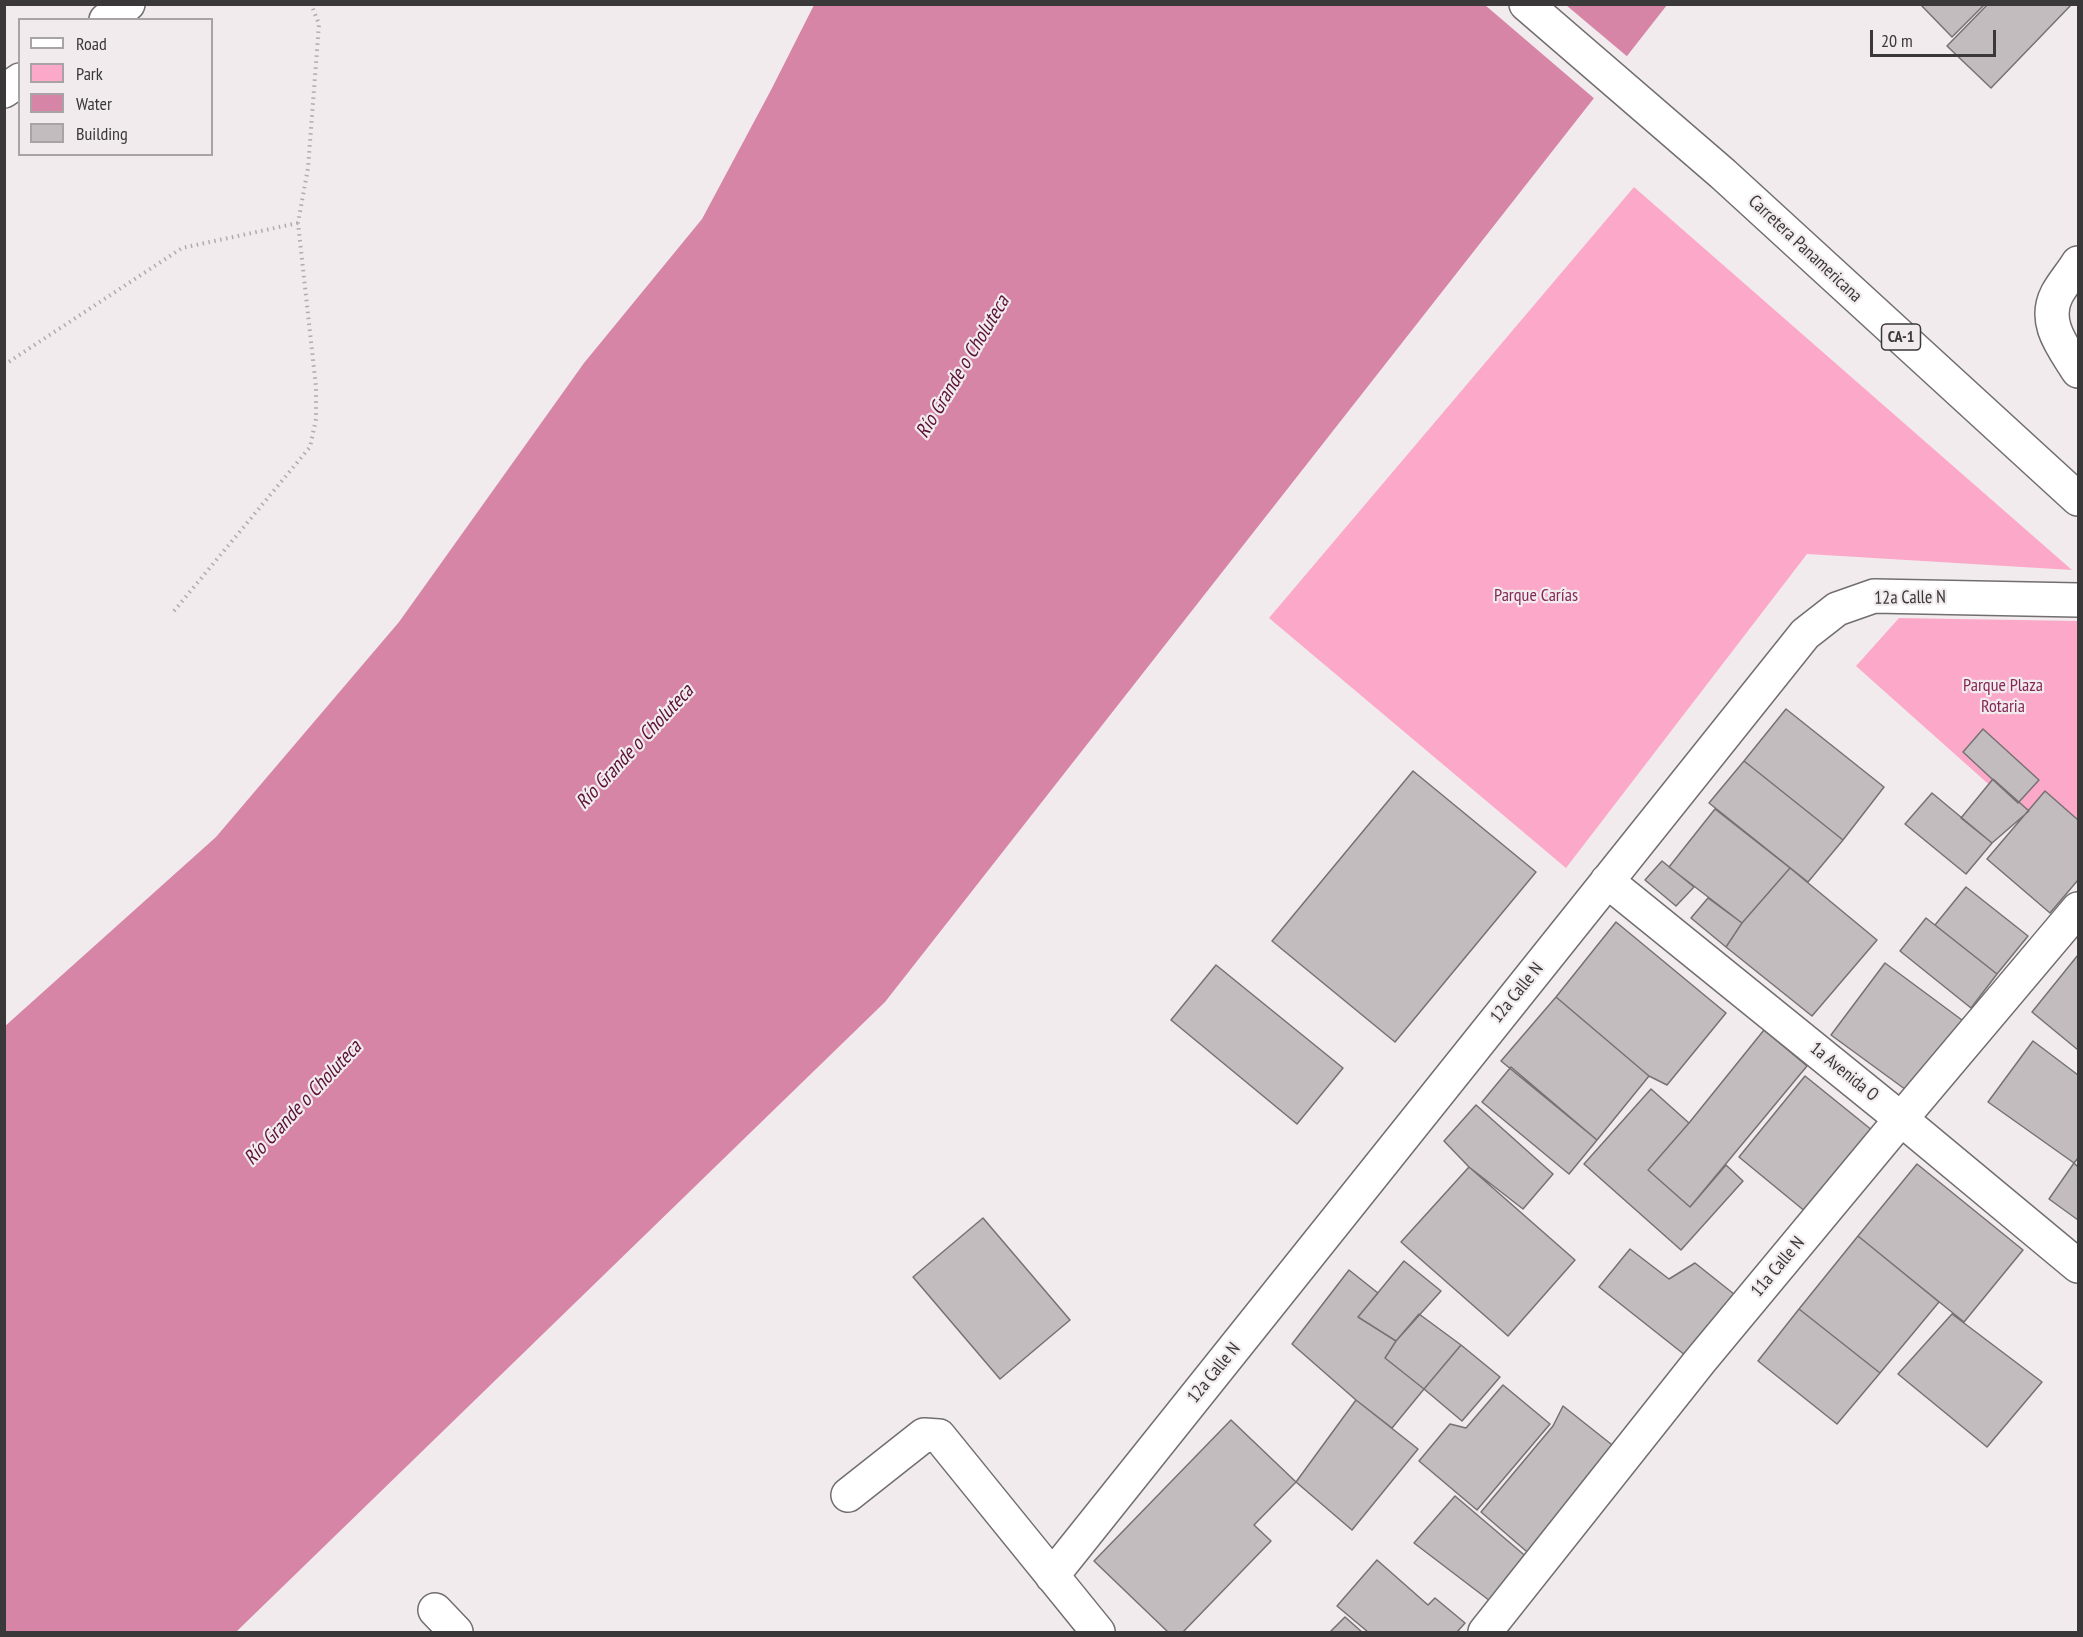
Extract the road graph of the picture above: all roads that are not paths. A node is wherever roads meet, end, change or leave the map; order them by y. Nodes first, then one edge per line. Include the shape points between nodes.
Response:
1 (128, 4) edge
2 (1526, 4) edge
3 (109, 18) edge
4 (18, 81) edge
5 (4, 91) edge
6 (2079, 263) edge
7 (2079, 371) edge
8 (2079, 500) edge
9 (2079, 600) edge
10 (1607, 881) junction
11 (2079, 909) edge
12 (1901, 1119) junction
13 (2079, 1266) edge
14 (848, 1495) dead end
15 (1052, 1575) junction
16 (1098, 1632) edge
17 (1485, 1632) edge

1 - 3 main road
2 - 8 main road, Carretera Panamericana / CA-1 via 1723,174
4 - 5 main road
6 - 7 main road via 2056,295 2052,313 2054,332
9 - 10 main road, 12a Calle N via 1874,596 1837,609 1805,634
10 - 12 main road, 1a Avenida O
10 - 15 main road, 12a Calle N
11 - 12 main road, 11a Calle N
12 - 13 main road, 1a Avenida O
12 - 17 main road, 11a Calle N via 1700,1361
14 - 15 main road via 924,1435 939,1436
15 - 16 main road

